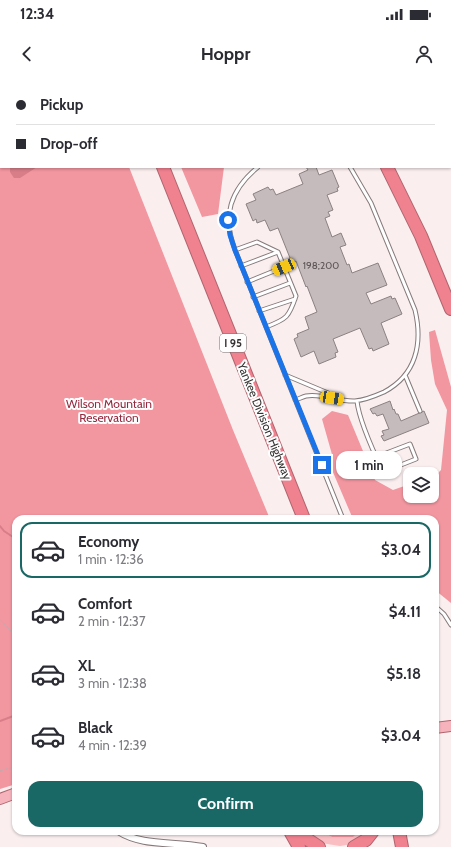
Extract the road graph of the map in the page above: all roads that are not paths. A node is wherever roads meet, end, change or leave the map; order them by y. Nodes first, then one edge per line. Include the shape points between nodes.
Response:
1 (163, 168) edge
2 (257, 168) edge
3 (351, 168) edge
4 (387, 168) edge
5 (235, 250) junction
6 (278, 252) junction
7 (241, 266) junction
8 (284, 267) junction
9 (247, 282) junction
10 (290, 283) junction
11 (253, 296) junction
12 (295, 299) junction
13 (451, 309) edge
14 (260, 311) junction
15 (266, 327) junction
16 (285, 375) junction
17 (405, 375) junction
18 (332, 398) junction
19 (295, 400) junction
20 (357, 401) junction
21 (420, 412) dead end
22 (376, 458) junction
23 (302, 515) edge
24 (342, 515) edge
25 (439, 610) edge
26 (451, 625) edge
27 (451, 726) edge
28 (439, 728) edge
29 (12, 794) edge
30 (0, 799) edge
31 (124, 835) edge
32 (292, 835) edge
33 (304, 835) edge
34 (370, 835) edge
35 (400, 835) edge
36 (182, 845) edge
37 (203, 847) edge
38 (299, 847) edge
39 (319, 847) edge
40 (354, 847) edge
41 (402, 847) edge

1 - 23 highway, Yankee Division Highway / I 95
2 - 5 lane via 243,181 230,207 228,220
3 - 17 lane via 372,203 415,310 419,337 415,357
4 - 13 highway via 422,236
5 - 6 lane via 257,242
5 - 7 lane
6 - 7 lane
6 - 8 lane
7 - 9 lane
8 - 9 lane
8 - 10 lane
9 - 11 lane
10 - 11 lane
10 - 12 lane
11 - 14 lane
12 - 14 lane
12 - 15 lane via 286,318
14 - 15 lane
15 - 16 lane
16 - 18 lane via 328,393
16 - 19 lane
17 - 20 lane via 388,390
17 - 21 lane
18 - 19 lane via 308,396
18 - 20 lane
19 - 24 lane
20 - 22 lane
22 - 22 lane via 383,472 416,459 410,444
25 - 26 lane
27 - 28 main road
29 - 30 main road
31 - 36 street via 145,842
32 - 38 highway
33 - 39 highway
34 - 40 highway
35 - 41 highway
36 - 37 street

